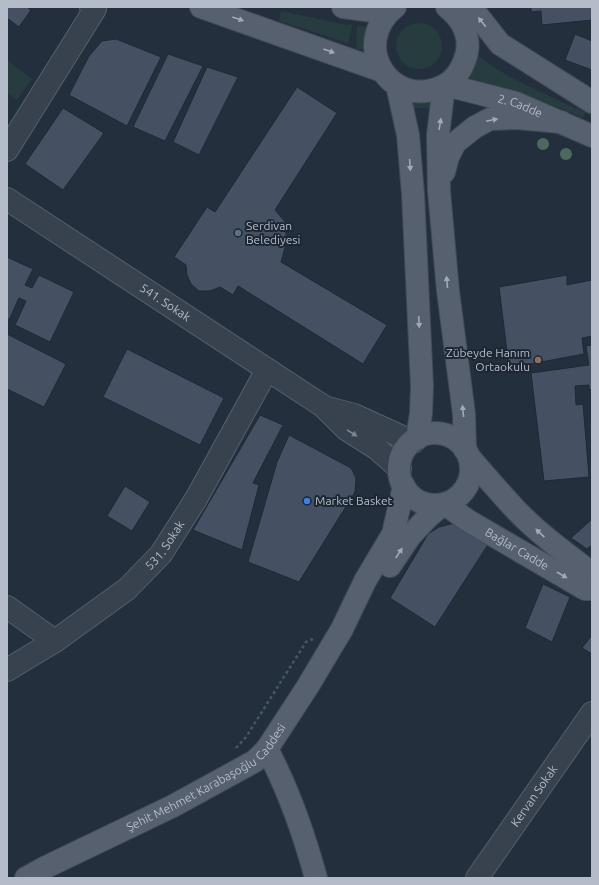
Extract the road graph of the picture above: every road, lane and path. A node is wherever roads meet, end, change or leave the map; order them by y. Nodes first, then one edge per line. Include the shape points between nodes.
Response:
1 (91, 7) edge
2 (201, 7) edge
3 (343, 7) edge
4 (447, 7) edge
5 (471, 7) edge
6 (391, 10) edge
7 (465, 30) junction
8 (389, 78) junction
9 (445, 85) junction
10 (592, 103) edge
11 (561, 122) junction
12 (592, 136) edge
13 (7, 150) edge
14 (439, 191) junction
15 (7, 199) edge
16 (267, 370) junction
17 (323, 406) junction
18 (415, 440) junction
19 (467, 454) junction
20 (402, 477) junction
21 (444, 504) junction
22 (591, 577) edge
23 (7, 607) edge
24 (342, 629) junction
25 (55, 641) junction
26 (306, 642) dead end
27 (7, 670) edge
28 (592, 713) edge
29 (267, 749) junction
30 (234, 750) dead end
31 (26, 878) edge
32 (316, 878) edge
33 (477, 878) edge

1 - 13 street via 95,9
2 -> 8 main road via 292,38
3 - 6 main road
4 - 7 main road via 460,20
10 -> 5 main road via 500,44
6 - 8 main road via 381,21 375,40 377,61
7 - 9 main road via 468,40 465,61 461,70
7 - 10 main road via 515,66
8 - 9 main road via 406,90 416,92 426,92
8 -> 18 main road via 408,134 413,194 422,386 421,412
9 - 11 main road, 2. Cadde via 516,103
14 -> 9 main road via 438,135
11 - 12 main road, 2. Cadde
14 -> 11 main road via 448,157 455,143 475,127 490,119 517,118
19 -> 14 main road
15 - 16 street, 541. Sokak
16 - 17 street, 541. Sokak
16 - 25 street, 531. Sokak via 196,499 161,554 127,589
17 - 18 street via 354,415
17 -> 20 street via 346,429 376,448
18 - 19 main road via 421,436 442,434 459,442
18 - 20 main road via 401,458
19 - 21 main road via 471,470 468,483 458,497
22 -> 19 main road, Bağlar Cadde via 532,526
20 - 21 main road via 410,495 420,502 431,505
20 - 24 main road, Şehit Mehmet Karabaşoğlu Caddesi via 393,534 365,581
21 -> 22 main road, Bağlar Cadde via 585,589
24 -> 21 main road, Şehit Mehmet Karabaşoğlu Caddesi via 373,592 410,536
23 - 25 street
24 - 29 main road, Şehit Mehmet Karabaşoğlu Caddesi
25 - 27 street, 531. Sokak
26 - 30 path via 246,737
28 - 33 street, Kervan Sokak
29 - 31 main road, Şehit Mehmet Karabaşoğlu Caddesi via 255,761 215,784
29 - 32 main road via 288,796

